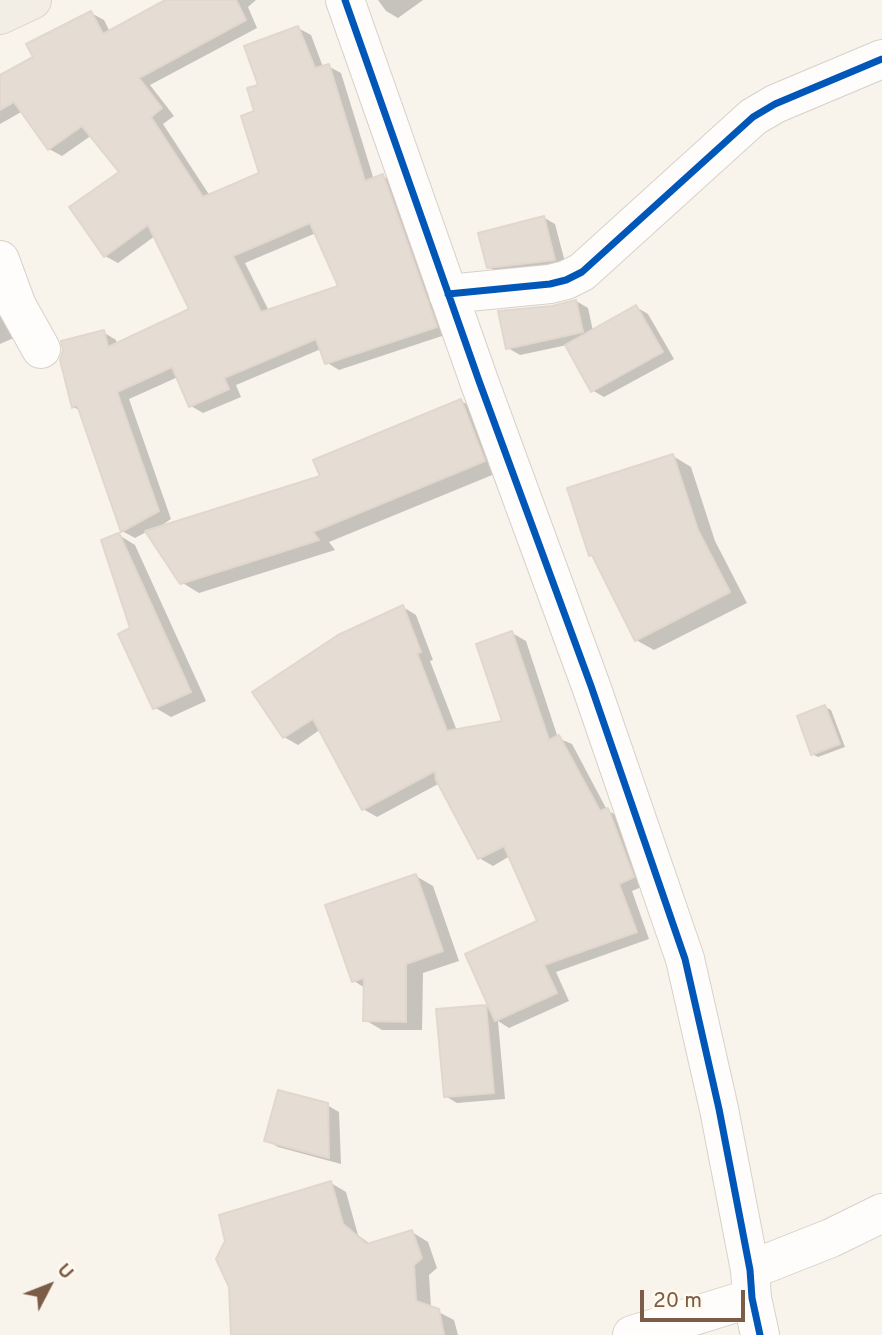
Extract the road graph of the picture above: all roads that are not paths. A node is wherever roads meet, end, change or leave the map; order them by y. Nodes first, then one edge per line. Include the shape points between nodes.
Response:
1 (32, 0) edge
2 (345, 0) edge
3 (0, 15) edge
4 (882, 59) edge
5 (0, 260) edge
6 (448, 294) junction
7 (41, 349) dead end
8 (882, 1213) edge
9 (751, 1284) junction
10 (632, 1335) edge
11 (760, 1335) edge

1 - 3 main road
2 - 6 street
4 - 6 street via 753,117 582,272 550,284
5 - 7 street via 17,306
6 - 9 street via 685,959
8 - 9 street
9 - 10 street
9 - 11 street

